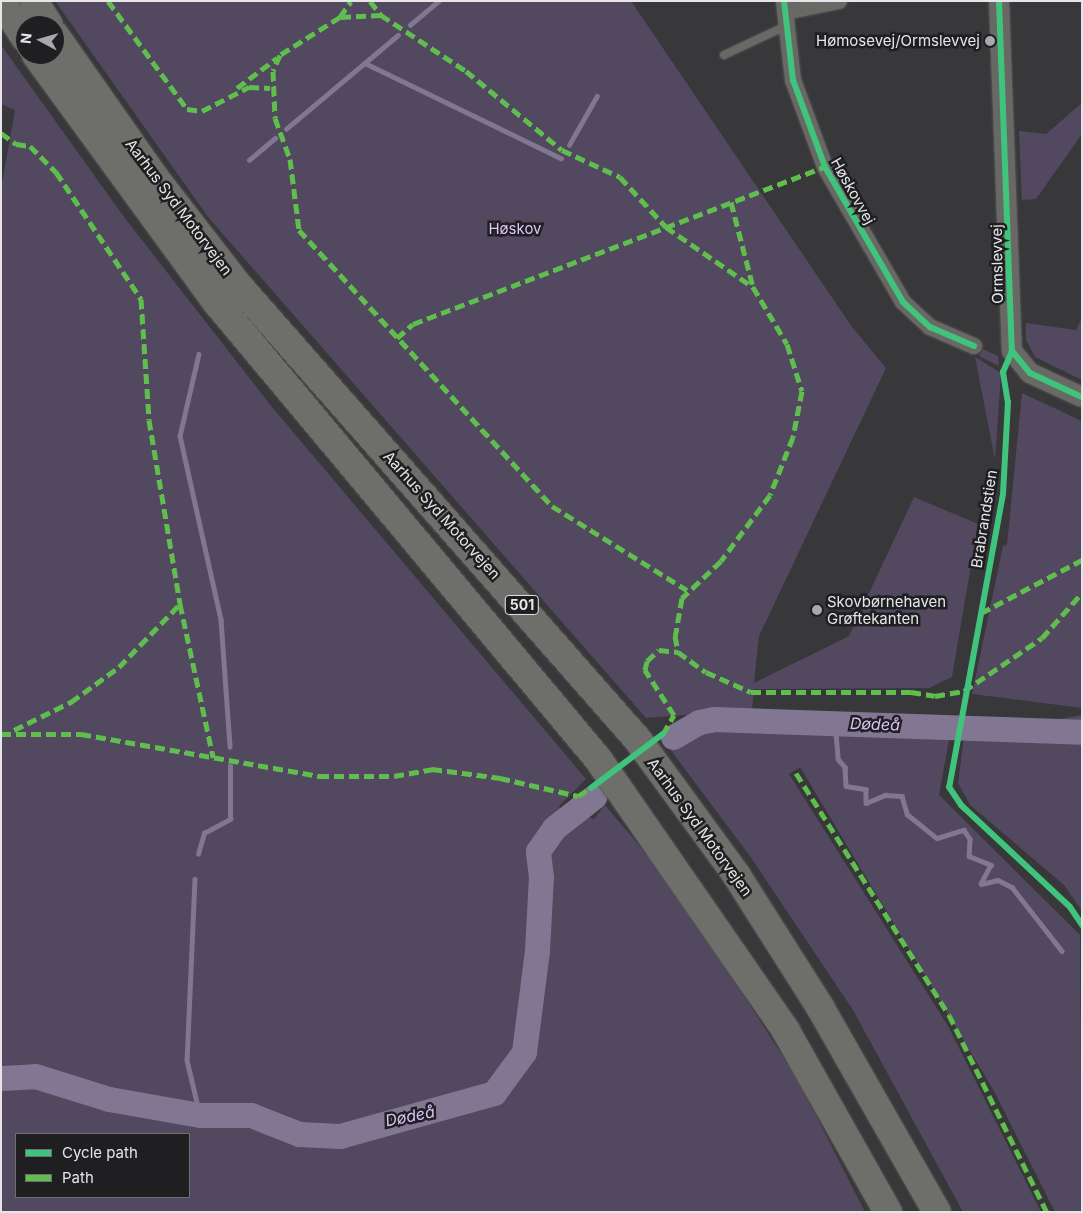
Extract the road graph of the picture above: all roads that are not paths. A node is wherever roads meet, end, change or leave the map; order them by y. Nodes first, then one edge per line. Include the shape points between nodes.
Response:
1 (1, 1) edge
2 (34, 1) edge
3 (839, 1) edge
4 (999, 1) edge
5 (785, 13) edge
6 (43, 15) edge
7 (15, 23) edge
8 (65, 49) edge
9 (724, 55) dead end
10 (43, 65) edge
11 (974, 346) dead end
12 (1082, 397) edge
13 (888, 1212) edge
14 (937, 1212) edge

1 - 7 highway
2 - 6 highway
3 - 5 street
4 - 12 street, Ormslevvej via 1012,351 1030,373
5 - 9 lane
5 - 11 street, Høskovvej via 793,80 806,124 892,288 930,327
8 - 14 highway, Aarhus Syd Motorvejen / 501 via 155,178 238,285 638,740 737,876 815,998
10 - 13 highway, Aarhus Syd Motorvejen / 501 via 217,303 598,759 786,1031

